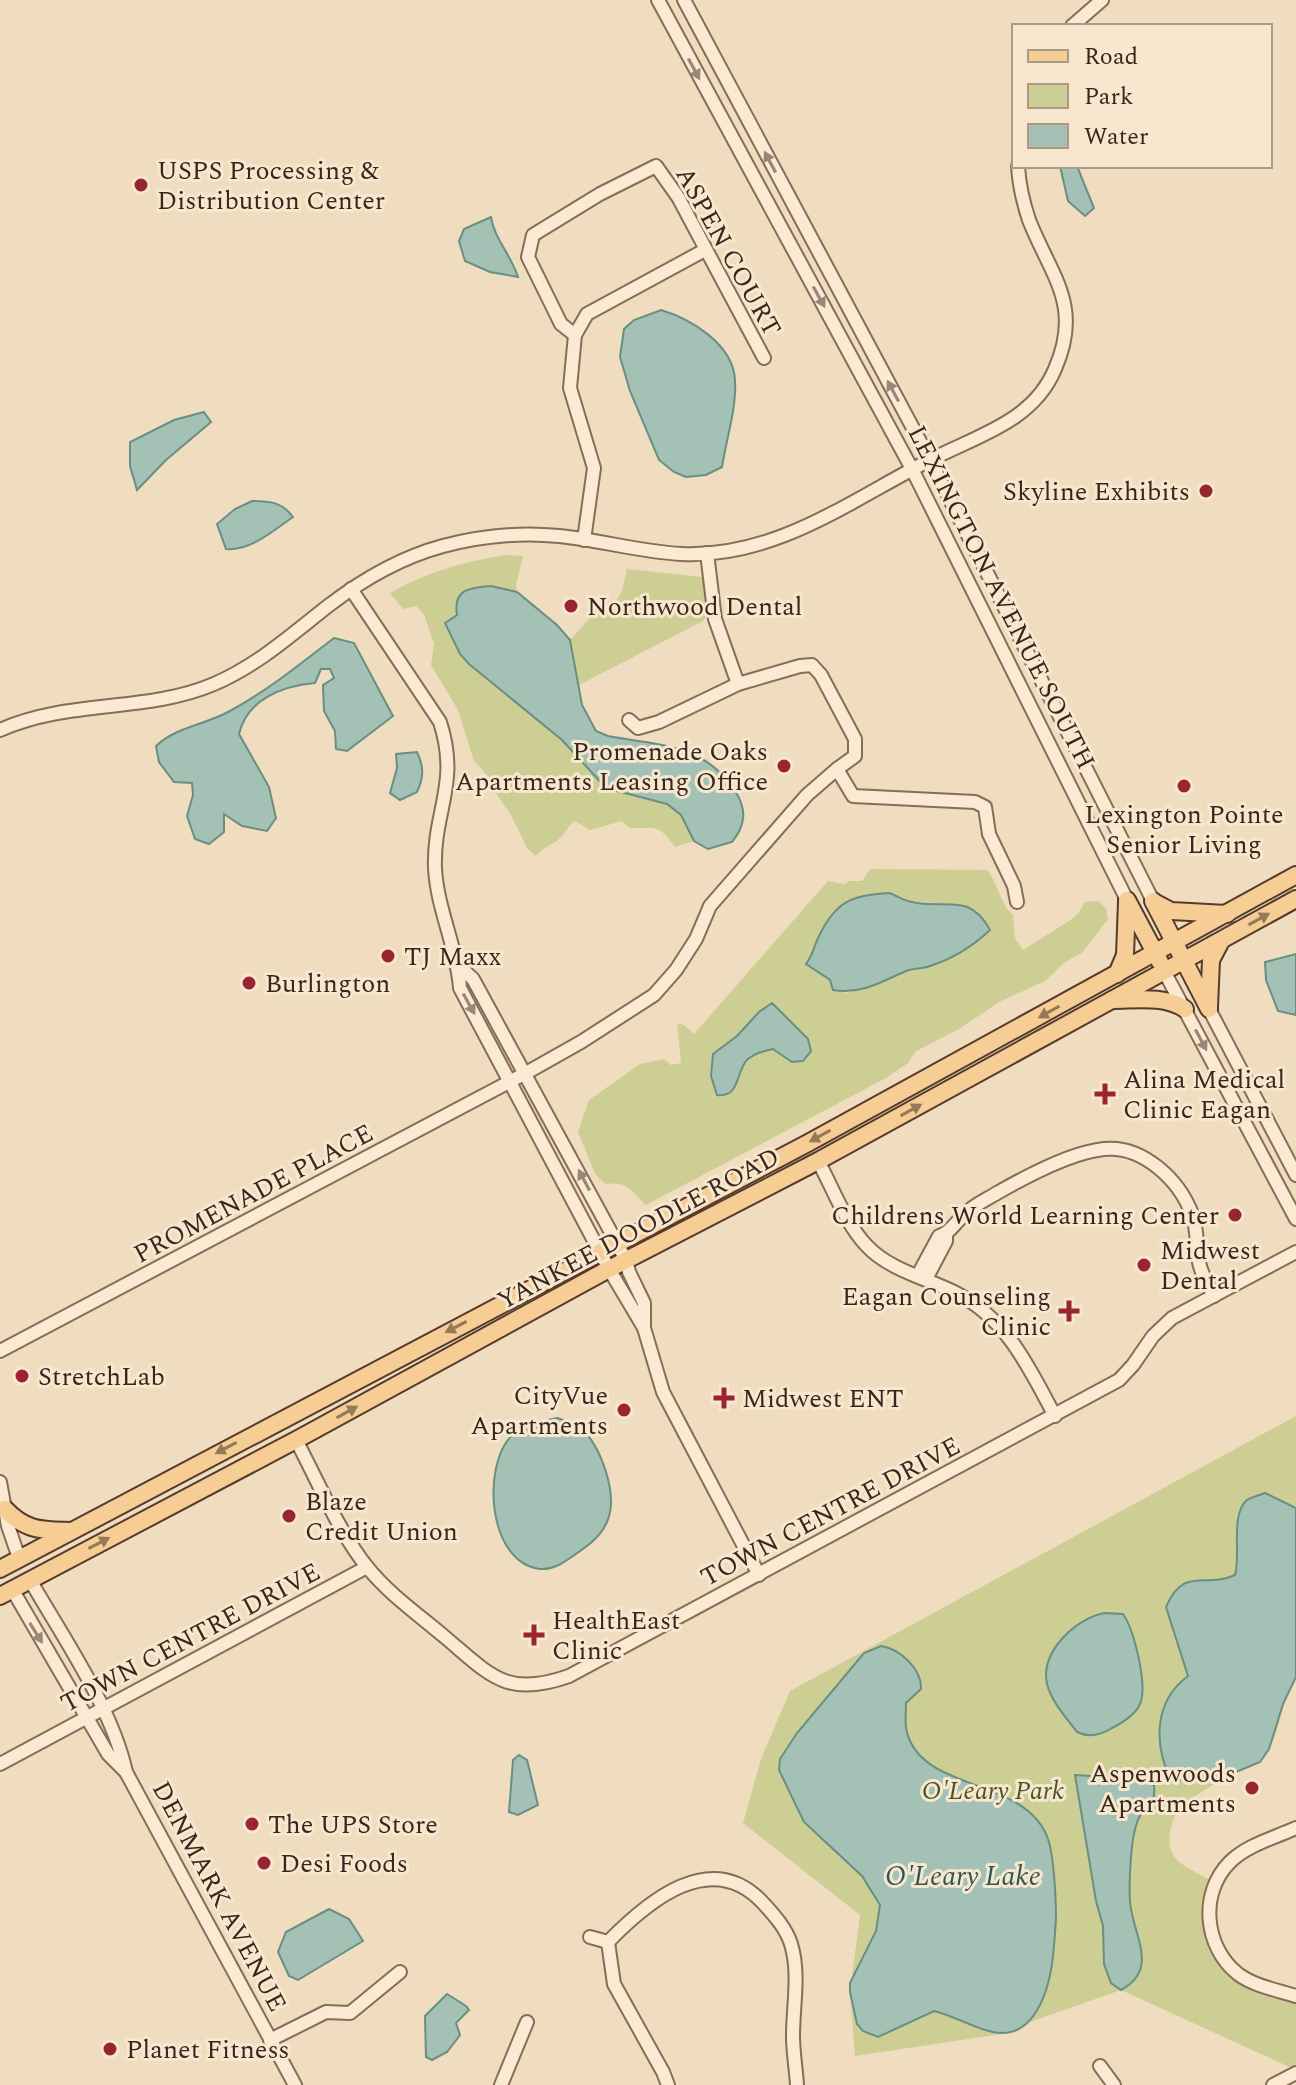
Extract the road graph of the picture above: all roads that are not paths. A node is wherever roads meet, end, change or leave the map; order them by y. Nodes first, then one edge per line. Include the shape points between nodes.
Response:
1 (658, 0) edge
2 (684, 0) edge
3 (1102, 0) edge
4 (1074, 24) edge
5 (1018, 168) edge
6 (705, 250) junction
7 (575, 335) junction
8 (764, 358) dead end
9 (930, 460) junction
10 (912, 469) junction
11 (584, 540) junction
12 (707, 553) junction
13 (351, 589) junction
14 (738, 684) junction
15 (629, 720) dead end
16 (0, 730) edge
17 (837, 769) junction
18 (1296, 875) edge
19 (1296, 899) edge
20 (1127, 900) junction
21 (1153, 901) junction
22 (1017, 902) dead end
23 (1227, 914) junction
24 (1222, 940) junction
25 (1174, 943) junction
26 (1155, 954) junction
27 (1184, 961) junction
28 (459, 966) junction
29 (1164, 971) junction
30 (1117, 974) junction
31 (1111, 1000) junction
32 (1185, 1009) junction
33 (1209, 1009) junction
34 (526, 1073) junction
35 (511, 1081) junction
36 (818, 1161) junction
37 (1296, 1175) edge
38 (1296, 1219) edge
39 (617, 1242) junction
40 (599, 1251) junction
41 (1296, 1252) edge
42 (626, 1260) junction
43 (609, 1269) junction
44 (922, 1277) junction
45 (1214, 1296) junction
46 (644, 1328) junction
47 (0, 1351) edge
48 (378, 1368) junction
49 (1055, 1416) junction
50 (296, 1440) junction
51 (0, 1482) edge
52 (5, 1509) junction
53 (72, 1531) junction
54 (19, 1558) junction
55 (1, 1565) edge
56 (367, 1567) junction
57 (759, 1575) junction
58 (30, 1580) junction
59 (6, 1592) edge
60 (102, 1709) junction
61 (87, 1716) junction
62 (0, 1764) edge
63 (126, 1772) junction
64 (1296, 1828) edge
65 (590, 1937) dead end
66 (608, 1942) junction
67 (400, 1972) dead end
68 (1296, 1996) edge
69 (527, 2022) dead end
70 (270, 2040) junction
71 (1100, 2066) dead end
72 (1296, 2073) edge
73 (295, 2085) edge
74 (501, 2085) edge
75 (668, 2085) edge
76 (797, 2085) edge
77 (1114, 2085) edge
78 (1273, 2085) edge

1 -> 10 street, LEXINGTON AVENUE SOUTH
9 -> 2 street, LEXINGTON AVENUE SOUTH
3 - 4 street
5 - 9 street via 1025,209 1063,298 1066,322 1060,356 1044,388 1021,413
6 - 7 street via 587,314
6 - 7 street, ASPEN COURT via 656,166 533,235 528,257 561,324
6 - 8 street, ASPEN COURT
7 - 11 street via 570,381 594,468
9 - 10 street
9 - 21 street, LEXINGTON AVENUE SOUTH
10 - 12 street via 784,537
10 - 20 street, LEXINGTON AVENUE SOUTH
11 - 12 street
11 - 13 street via 525,534 460,542 397,562
12 - 14 street via 715,619
13 - 16 street via 264,657 211,685 149,702 65,710
13 - 28 street via 444,735 449,773 435,865
14 - 15 street via 659,722 638,728
14 - 17 street, PROMENADE PLACE via 812,665 855,739 855,756
17 - 22 street via 853,796 975,802 985,807 989,834
17 - 34 street, PROMENADE PLACE via 807,795 710,906 694,943 654,995
18 - 23 main road, YANKEE DOODLE ROAD
24 -> 19 main road, YANKEE DOODLE ROAD
20 - 26 main road, LEXINGTON AVENUE SOUTH
20 - 30 main road via 1125,955
21 - 23 main road via 1171,911
21 - 25 main road, LEXINGTON AVENUE SOUTH
23 - 25 main road, YANKEE DOODLE ROAD
24 - 27 main road, YANKEE DOODLE ROAD
24 - 33 main road via 1211,960
25 - 26 main road, YANKEE DOODLE ROAD
25 - 27 main road, LEXINGTON AVENUE SOUTH
26 - 29 main road, LEXINGTON AVENUE SOUTH
26 - 30 main road, YANKEE DOODLE ROAD
27 - 29 main road, YANKEE DOODLE ROAD
27 - 33 main road, LEXINGTON AVENUE SOUTH
28 - 34 street via 473,979
28 -> 35 street via 460,988
29 - 31 main road, YANKEE DOODLE ROAD
29 - 32 street, LEXINGTON AVENUE SOUTH
30 -> 39 main road, YANKEE DOODLE ROAD
31 - 32 main road via 1165,1000
36 -> 31 main road, YANKEE DOODLE ROAD
32 -> 38 street, LEXINGTON AVENUE SOUTH
33 - 37 street, LEXINGTON AVENUE SOUTH
34 - 35 street, PROMENADE PLACE
39 -> 34 street
35 - 40 street
35 - 47 street, PROMENADE PLACE
36 - 42 main road, YANKEE DOODLE ROAD
36 - 44 street via 864,1244
39 - 40 main road, YANKEE DOODLE ROAD
39 - 42 street
40 - 43 street
40 -> 48 main road, YANKEE DOODLE ROAD
41 - 45 street, TOWN CENTRE DRIVE
42 - 43 main road, YANKEE DOODLE ROAD
42 - 46 street via 644,1303
43 - 46 street
50 -> 43 main road, YANKEE DOODLE ROAD
44 - 45 street via 939,1236 966,1212 1080,1154 1107,1148 1158,1166 1178,1189 1191,1211 1199,1264
44 - 49 street via 993,1318 1018,1348
45 - 49 street, TOWN CENTRE DRIVE via 1172,1318 1119,1380
46 - 57 street via 663,1392
48 - 50 main road via 295,1423
48 -> 53 main road, YANKEE DOODLE ROAD
49 - 57 street, TOWN CENTRE DRIVE
50 - 56 street
58 -> 50 main road, YANKEE DOODLE ROAD
51 - 52 street, DENMARK AVENUE
52 - 53 main road via 37,1530
52 - 54 street, DENMARK AVENUE
53 - 54 main road, YANKEE DOODLE ROAD
54 - 55 main road, YANKEE DOODLE ROAD
54 - 58 main road, DENMARK AVENUE
55 - 59 main road, DENMARK AVENUE
56 - 57 street, TOWN CENTRE DRIVE via 394,1596 488,1673 518,1686 569,1676
56 - 60 street, TOWN CENTRE DRIVE
58 - 59 main road, YANKEE DOODLE ROAD
58 - 60 street, DENMARK AVENUE
59 -> 61 street, DENMARK AVENUE
60 - 61 street, TOWN CENTRE DRIVE
60 - 63 street, DENMARK AVENUE
61 - 62 street, TOWN CENTRE DRIVE
61 - 63 street, DENMARK AVENUE via 108,1754
63 - 70 street, DENMARK AVENUE
64 - 68 street via 1229,1863 1210,1899 1209,1921 1214,1942 1238,1974
65 - 66 street
66 - 75 street via 614,1984
66 - 76 street via 636,1913 675,1887 699,1880 720,1879 759,1898 790,1943 795,1967
67 - 70 street via 350,2013 326,2012
69 - 74 street
70 - 73 street, DENMARK AVENUE
71 - 77 street
72 - 78 street

